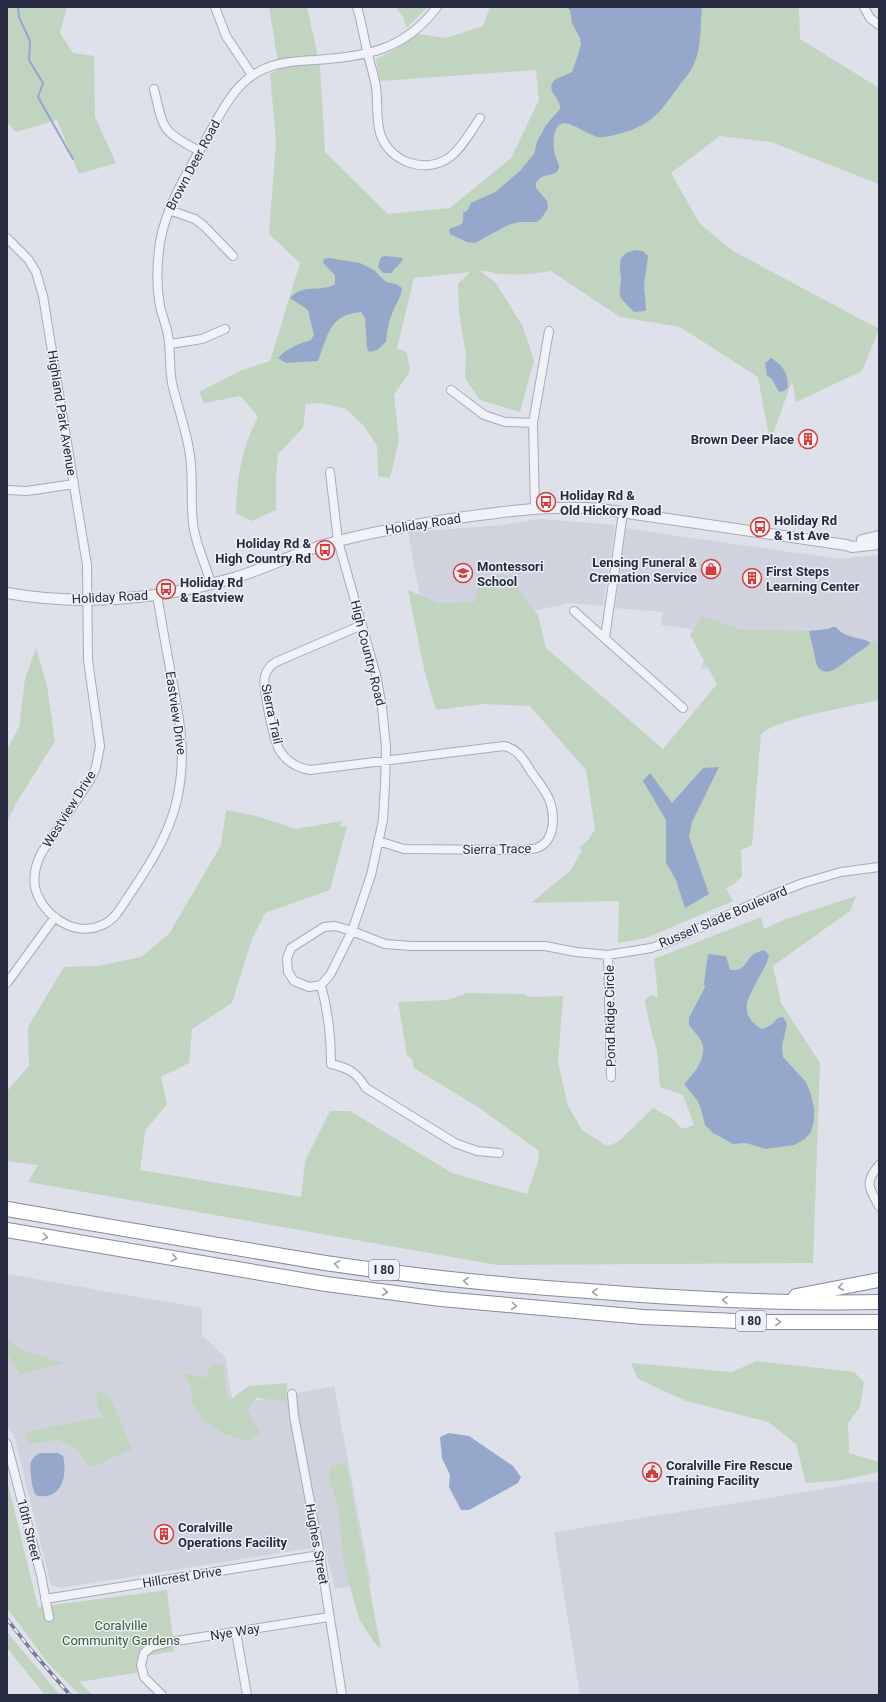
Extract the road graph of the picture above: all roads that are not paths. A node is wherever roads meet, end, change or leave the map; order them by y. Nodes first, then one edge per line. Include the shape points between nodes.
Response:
1 (215, 7) edge
2 (357, 7) edge
3 (437, 7) edge
4 (864, 7) edge
5 (879, 25) edge
6 (368, 54) junction
7 (252, 75) junction
8 (154, 89) dead end
9 (480, 118) dead end
10 (199, 151) junction
11 (169, 210) junction
12 (7, 238) edge
13 (233, 256) dead end
14 (225, 329) dead end
15 (549, 331) dead end
16 (170, 344) junction
17 (451, 390) dead end
18 (533, 423) junction
19 (330, 472) dead end
20 (74, 484) junction
21 (7, 490) edge
22 (535, 508) junction
23 (623, 513) junction
24 (879, 536) edge
25 (338, 541) junction
26 (879, 544) edge
27 (846, 545) junction
28 (212, 584) junction
29 (7, 593) edge
30 (157, 595) junction
31 (87, 600) junction
32 (574, 611) dead end
33 (362, 625) junction
34 (605, 638) junction
35 (683, 708) dead end
36 (386, 761) junction
37 (378, 842) junction
38 (879, 867) edge
39 (55, 917) junction
40 (352, 931) junction
41 (608, 955) junction
42 (7, 983) edge
43 (321, 985) junction
44 (611, 1078) dead end
45 (499, 1153) dead end
46 (879, 1165) edge
47 (879, 1206) edge
48 (7, 1209) edge
49 (7, 1230) edge
50 (879, 1280) edge
51 (764, 1302) junction
52 (879, 1302) edge
53 (879, 1322) edge
54 (848, 1323) junction
55 (879, 1329) edge
56 (292, 1394) dead end
57 (7, 1444) edge
58 (320, 1556) junction
59 (45, 1599) junction
60 (49, 1617) dead end
61 (329, 1617) junction
62 (236, 1632) junction
63 (162, 1695) edge
64 (247, 1695) edge
65 (342, 1695) edge

1 - 7 street via 226,36
2 - 6 street
3 - 6 street, Brown Deer Road via 425,22 404,38
4 - 5 street via 870,18
6 - 7 street, Brown Deer Road via 284,62
6 - 9 street via 376,87 380,133 388,148 401,160 417,165 441,162 456,151
7 - 10 street, Brown Deer Road via 237,88
8 - 10 street via 161,119 168,132
10 - 11 street, Brown Deer Road
11 - 13 street via 204,226
11 - 16 street, Brown Deer Road via 160,241 157,274 161,307
12 - 20 street, Highland Park Avenue via 28,259 36,272 43,296
14 - 16 street via 202,339
15 - 18 street
16 - 28 street, Brown Deer Road via 172,382 192,468 192,523
17 - 18 street via 484,415 505,422
18 - 22 street
19 - 25 street, High Country Road
20 - 21 street via 27,491
20 - 31 street, Highland Park Avenue via 87,565
22 - 23 street, Holiday Road via 580,508
22 - 25 street, Holiday Road via 406,526
23 - 27 street, Holiday Road
23 - 34 street
24 - 27 street, Holiday Road
25 - 28 street, Holiday Road
25 - 33 street, High Country Road
26 - 27 street, Holiday Road via 852,547
28 - 30 street, Holiday Road
29 - 31 street, Holiday Road
30 - 31 street, Holiday Road
30 - 39 street, Eastview Drive via 183,755 176,806 160,848 113,918 98,927 83,929 70,926
31 - 39 street, Westview Drive via 88,660 98,729 99,756 90,780 42,852 36,866 37,893
32 - 34 street
33 - 36 street, High Country Road via 382,707
33 - 36 street, Sierra Trail via 276,662 270,666 264,682 275,740 280,751 294,765 310,770
34 - 35 street
36 - 37 street, High Country Road via 383,820
36 - 37 street, Sierra Trace via 509,747 517,751 549,799 553,825 546,842 538,848 525,850 404,849
37 - 40 street, High Country Road via 371,875
38 - 41 street, Russell Slade Boulevard via 841,872 803,883 671,941 651,948
39 - 42 street
40 - 41 street, Russell Slade Boulevard via 385,944 545,946
40 - 43 street, High Country Road via 330,976
40 - 43 street, Russell Slade Boulevard via 335,926 324,928 291,948 287,958 288,972 294,981 308,987
41 - 44 street, Pond Ridge Circle
43 - 45 street via 331,1036 332,1064 347,1068 360,1078 366,1088 455,1144 477,1152
46 - 47 street via 871,1174 869,1184
51 -> 48 highway, I 80 via 641,1295 443,1278 326,1263
49 -> 54 highway, I 80 via 326,1284 441,1299 643,1317
50 -> 51 highway
51 - 52 highway, I 80
53 - 54 highway, I 80
54 - 55 highway
56 - 58 street, Hughes Street
57 - 59 street, 10th Street
58 - 59 street, Hillcrest Drive
58 - 61 street, Hughes Street
59 - 60 street, 10th Street
61 - 62 street, Nye Way
61 - 65 street, Hughes Street
62 - 63 street, Nye Way via 151,1647 144,1653 141,1665 144,1677
62 - 64 street

